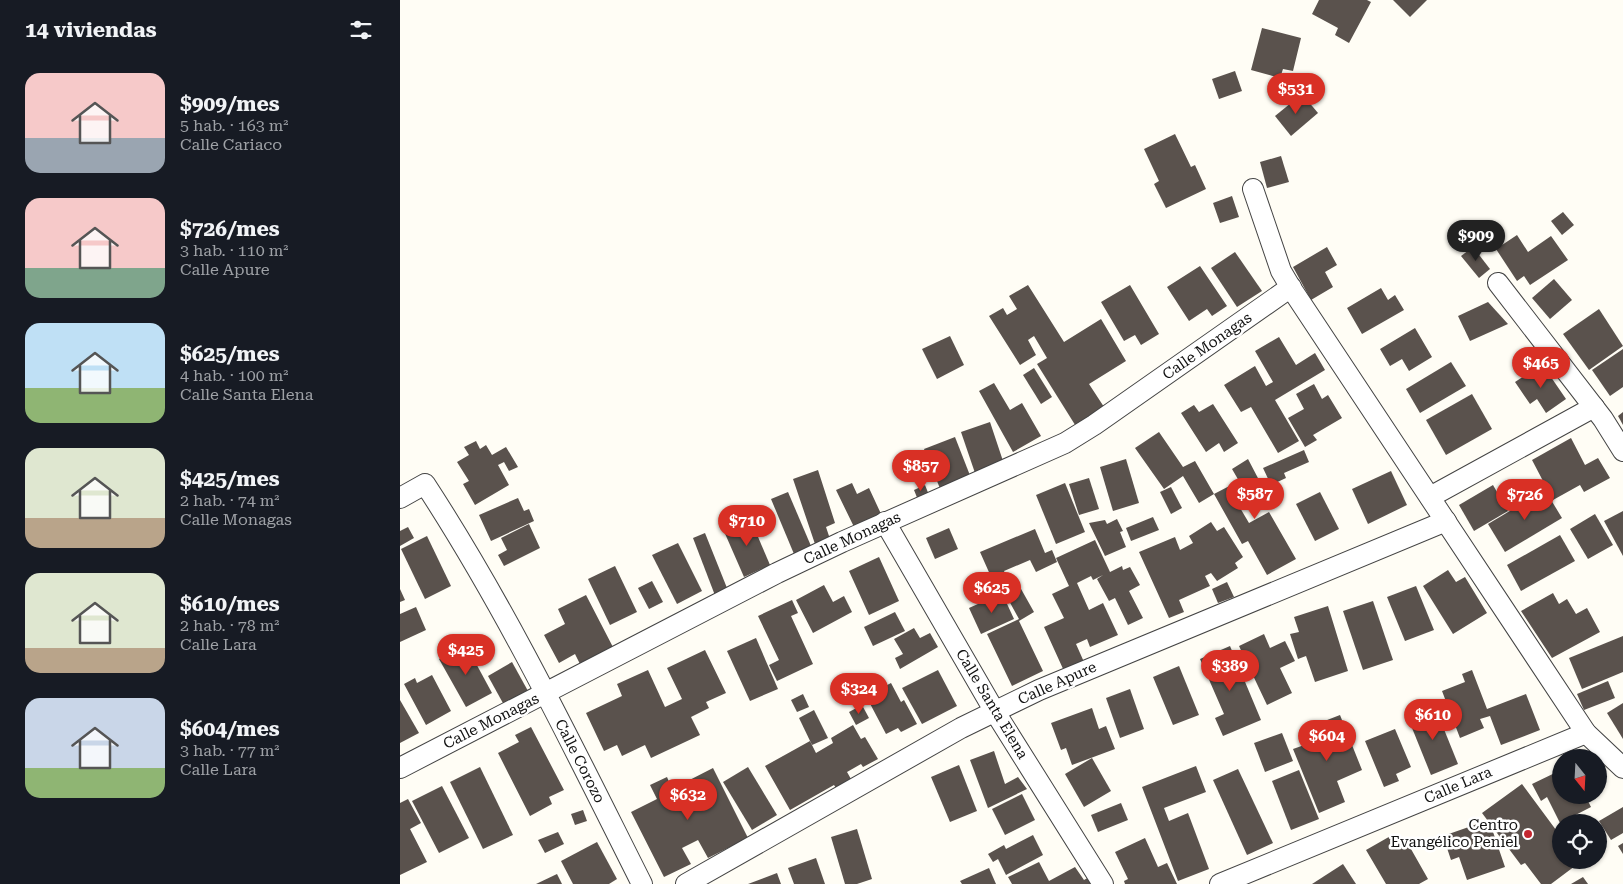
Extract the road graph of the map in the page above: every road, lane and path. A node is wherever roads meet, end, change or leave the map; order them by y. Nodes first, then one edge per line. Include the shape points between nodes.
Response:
1 (1253, 189) dead end
2 (1498, 283) dead end
3 (1290, 286) junction
4 (1594, 407) junction
5 (1623, 451) edge
6 (1430, 497) junction
7 (400, 498) edge
8 (1446, 521) junction
9 (885, 522) junction
10 (545, 693) junction
11 (995, 712) junction
12 (1586, 733) junction
13 (400, 768) edge
14 (1623, 768) edge
15 (642, 884) edge
16 (686, 884) edge
17 (1103, 884) edge
18 (1220, 884) edge

1 - 3 street via 1281,272
2 - 4 street
3 - 6 street
3 - 9 street, Calle Monagas via 1094,425 1065,442
4 - 5 street
4 - 6 street
6 - 8 street
7 - 10 street, Calle Corozo via 425,484 461,539
8 - 11 street, Calle Apure via 1112,659
8 - 12 street
9 - 10 street, Calle Monagas via 777,573
9 - 11 street, Calle Santa Elena
10 - 13 street, Calle Monagas
10 - 15 street, Calle Corozo
11 - 16 street, Calle Apure via 961,728
11 - 17 street, Calle Santa Elena
12 - 14 street
12 - 18 street, Calle Lara

